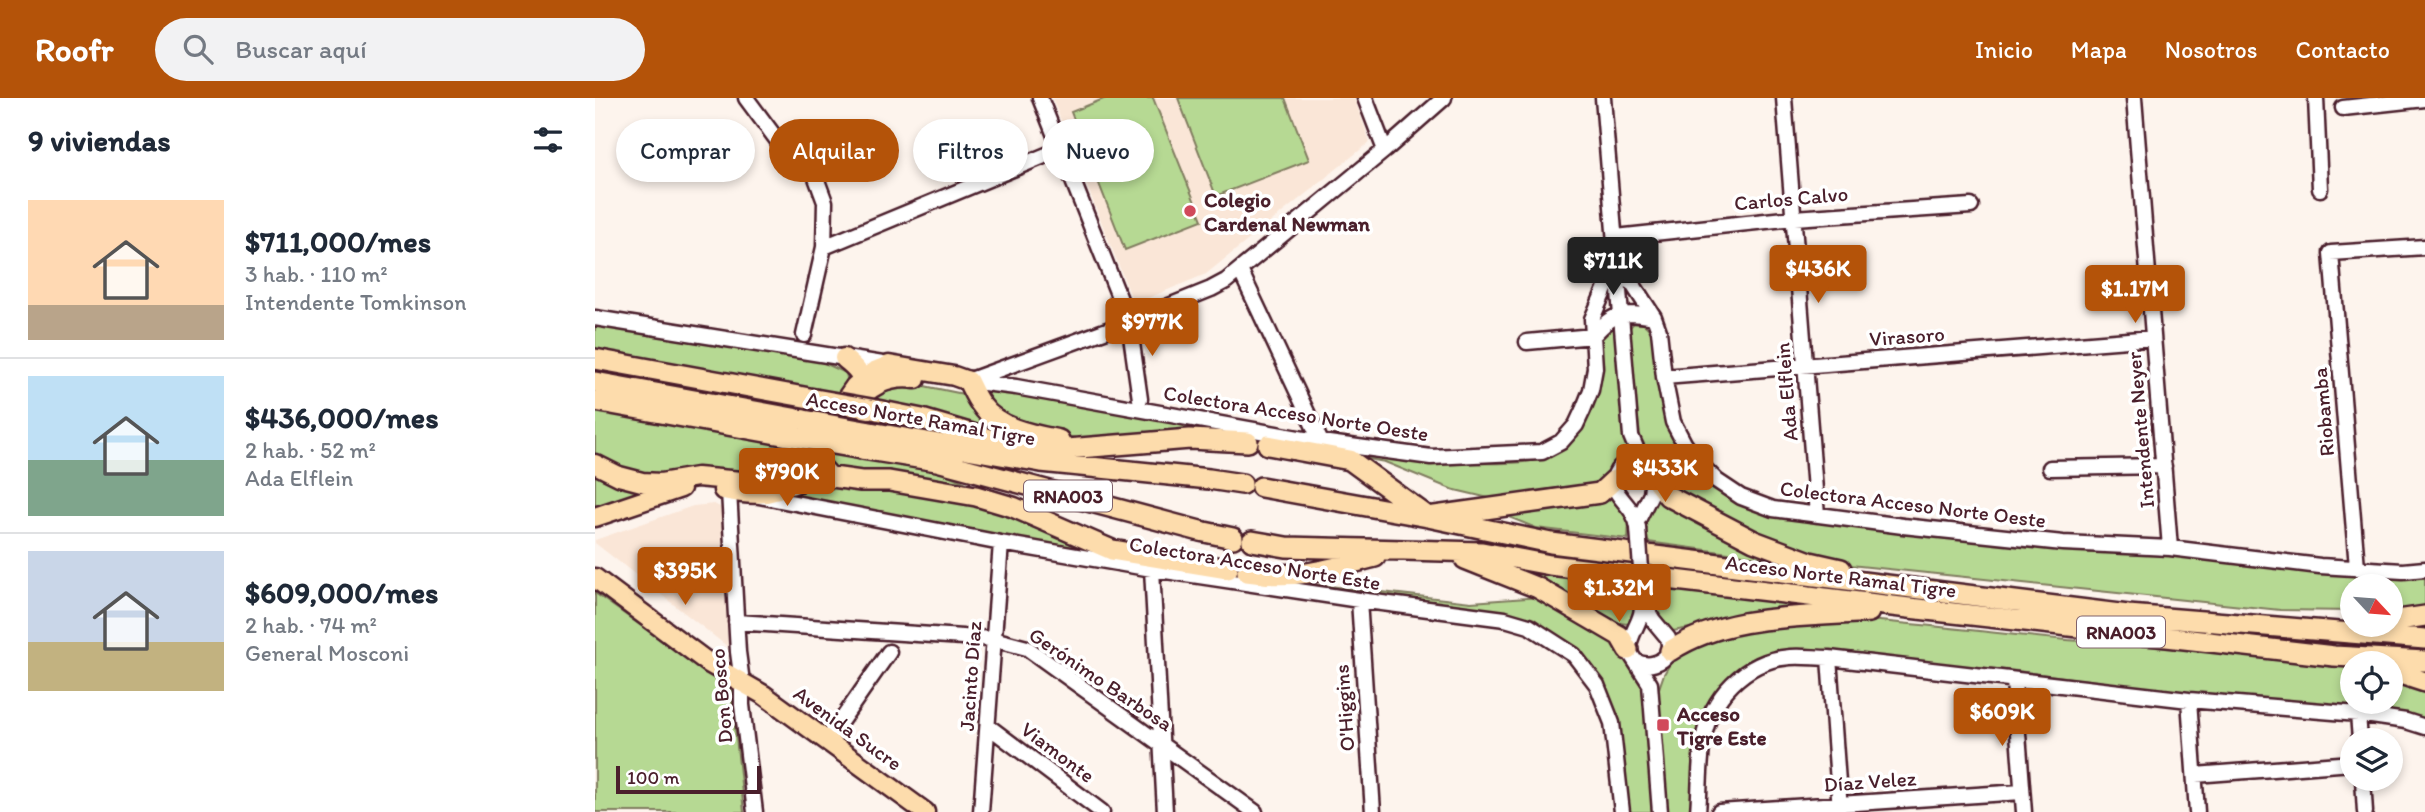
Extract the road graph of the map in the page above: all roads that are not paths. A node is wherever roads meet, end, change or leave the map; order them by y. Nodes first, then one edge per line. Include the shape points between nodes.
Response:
1 (746, 98) edge
2 (1040, 98) edge
3 (1365, 98) edge
4 (1444, 98) edge
5 (1603, 98) edge
6 (1784, 98) edge
7 (2134, 98) edge
8 (2316, 98) edge
9 (2425, 99) edge
10 (2343, 107) dead end
11 (1049, 119) edge
12 (1385, 150) junction
13 (1042, 157) edge
14 (1074, 182) edge
15 (2320, 189) dead end
16 (1971, 206) dead end
17 (1794, 218) junction
18 (1616, 237) junction
19 (824, 247) junction
20 (2425, 247) edge
21 (1240, 270) junction
22 (1618, 271) junction
23 (1621, 313) junction
24 (1654, 317) junction
25 (595, 318) edge
26 (1129, 322) junction
27 (804, 335) dead end
28 (1593, 336) junction
29 (2153, 338) junction
30 (1527, 342) dead end
31 (844, 358) junction
32 (595, 359) edge
33 (889, 365) junction
34 (1805, 365) junction
35 (1010, 366) junction
36 (1664, 377) junction
37 (968, 381) junction
38 (595, 382) edge
39 (861, 387) junction
40 (1016, 387) junction
41 (1140, 400) dead end
42 (595, 401) edge
43 (1631, 436) junction
44 (809, 440) junction
45 (864, 440) junction
46 (1321, 442) junction
47 (1105, 447) junction
48 (595, 464) edge
49 (2164, 466) junction
50 (2050, 468) dead end
51 (1648, 471) junction
52 (1619, 473) junction
53 (829, 476) junction
54 (792, 484) junction
55 (729, 491) junction
56 (756, 496) junction
57 (1817, 515) junction
58 (595, 517) edge
59 (1428, 517) junction
60 (1637, 525) junction
61 (1001, 543) junction
62 (2170, 548) junction
63 (1430, 550) junction
64 (1397, 551) junction
65 (595, 564) edge
66 (2357, 567) junction
67 (1152, 569) junction
68 (2425, 569) edge
69 (595, 578) edge
70 (1948, 593) junction
71 (1643, 599) junction
72 (1359, 600) junction
73 (1909, 608) junction
74 (2425, 616) edge
75 (2403, 619) edge
76 (736, 621) junction
77 (2340, 626) edge
78 (2295, 629) junction
79 (993, 639) junction
80 (2425, 639) edge
81 (889, 652) dead end
82 (1666, 655) junction
83 (1631, 656) junction
84 (2334, 656) junction
85 (1829, 658) junction
86 (2340, 658) edge
87 (2425, 661) edge
88 (2403, 675) edge
89 (2014, 681) junction
90 (742, 682) junction
91 (2425, 682) edge
92 (1650, 684) junction
93 (2189, 701) junction
94 (2340, 713) edge
95 (2358, 714) joint
96 (988, 726) junction
97 (2425, 727) edge
98 (2359, 728) edge
99 (827, 741) junction
100 (1161, 744) junction
101 (2340, 765) edge
102 (2195, 775) junction
103 (2364, 791) edge
104 (2022, 792) junction
105 (1840, 808) edge
106 (755, 812) edge
107 (925, 812) edge
108 (981, 812) edge
109 (1102, 812) edge
110 (1164, 812) edge
111 (1255, 812) edge
112 (1373, 812) edge
113 (1622, 812) edge
114 (1660, 812) edge
115 (1698, 812) edge
116 (1719, 812) edge
117 (2024, 812) edge
118 (2197, 812) edge
119 (2365, 812) edge

1 - 19 street via 783,148 815,175 825,202
2 - 11 street
3 - 12 street
4 - 12 street
5 - 18 street
6 - 17 street, Ada Elflein
7 - 29 street, Intendente Neyer
8 - 15 street
9 - 10 street
12 - 21 street
13 - 19 street
14 - 26 street
16 - 17 street, Carlos Calvo
17 - 18 street, Carlos Calvo
17 - 34 street, Ada Elflein
18 - 22 street
19 - 27 street
20 - 66 street, Riobamba via 2331,253
21 - 26 street via 1212,289
21 - 46 street
22 - 23 street
22 - 24 street, Colectora Acceso Norte Oeste via 1628,277
22 - 28 street, Colectora Acceso Norte Oeste via 1609,280 1592,319
23 - 24 street
23 - 28 street
23 - 43 street
24 - 36 street, Colectora Acceso Norte Oeste
25 - 31 street
26 - 35 street
26 - 41 street
28 - 30 street
28 - 46 street, Colectora Acceso Norte Oeste via 1591,390 1576,425 1551,449 1431,457
29 - 34 street, Virasoro
29 - 49 street, Intendente Neyer
31 - 33 street
31 - 39 main road via 857,370
32 - 47 highway, bridge via 922,419 1036,448
33 - 37 main road
33 - 39 main road
34 - 36 street, Virasoro
34 - 57 street, Ada Elflein
35 - 37 street
35 - 40 street via 1009,377
36 - 57 street, Colectora Acceso Norte Oeste via 1673,422 1683,443 1717,481 1741,497 1773,509
37 - 39 main road via 953,385 901,377
37 - 40 street, Colectora Acceso Norte Oeste
37 - 47 highway via 982,408 999,422 1046,438
38 - 44 highway, Acceso Norte Ramal Tigre / RNA003
39 - 44 main road
40 - 46 street, Colectora Acceso Norte Oeste
42 - 44 highway, Acceso Norte Ramal Tigre / RNA003
43 - 51 street
43 - 52 street
44 - 45 highway, Acceso Norte Ramal Tigre / RNA003, bridge
44 - 48 main road via 794,469 767,481 697,477 642,482
44 - 53 highway
44 - 54 main road
45 - 59 highway, Acceso Norte Ramal Tigre / RNA003 via 1209,479
45 - 64 highway, Acceso Norte Ramal Tigre / RNA003 via 1200,531 1286,547
47 - 59 highway via 1190,439 1258,444 1350,460
49 - 50 street
49 - 62 street, Intendente Neyer
51 - 52 street via 1632,462
51 - 60 street via 1651,494
51 - 70 highway via 1668,496 1754,541 1810,562
52 - 59 highway via 1600,493
52 - 60 street via 1615,488 1632,509
53 - 54 highway
53 - 64 highway via 976,496 1112,550 1237,571 1308,574
54 - 56 main road
55 - 56 main road
55 - 58 main road via 677,489
55 - 76 street, Don Bosco
56 - 61 street, Colectora Acceso Norte Este
57 - 62 street, Colectora Acceso Norte Oeste via 2063,543
59 - 70 highway, Acceso Norte Ramal Tigre / RNA003 via 1551,543
60 - 71 street, bridge
61 - 67 street, Colectora Acceso Norte Este
61 - 79 street, Jacinto Díaz
62 - 66 street, Colectora Acceso Norte Oeste
63 - 64 highway, Acceso Norte Ramal Tigre / RNA003
63 - 73 highway, Acceso Norte Ramal Tigre / RNA003 via 1482,552 1550,565
63 - 83 highway via 1538,588 1621,636
65 - 90 main road, Avenida Sucre via 719,656
66 - 68 street, Colectora Acceso Norte Oeste
67 - 72 street, Colectora Acceso Norte Este
67 - 100 street
69 - 90 main road, Avenida Sucre via 710,664
70 - 78 highway, Acceso Norte Ramal Tigre / RNA003
71 - 82 street via 1668,638
71 - 83 street via 1641,620 1629,643
72 - 112 street, O'Higgins
72 - 113 street, Colectora Acceso Norte Este via 1505,619 1529,626 1574,655 1597,685 1612,723
73 - 82 highway via 1752,621 1695,636
73 - 84 highway, Acceso Norte Ramal Tigre / RNA003
74 - 75 highway
76 - 79 street, Gerónimo Barbosa
76 - 90 street, Don Bosco
77 - 78 highway
78 - 80 highway, Acceso Norte Ramal Tigre / RNA003
79 - 96 street, Jacinto Díaz
79 - 100 street, Gerónimo Barbosa via 1027,648
81 - 99 street
82 - 83 street via 1649,665
82 - 92 street
83 - 92 street
84 - 86 highway
84 - 87 highway, Acceso Norte Ramal Tigre / RNA003
85 - 89 street
85 - 105 street
85 - 115 street via 1789,657 1766,663 1728,688 1709,718 1703,742
88 - 91 highway
89 - 93 street
89 - 104 street
90 - 99 main road, Avenida Sucre
90 - 106 street, Don Bosco
92 - 114 street
93 - 94 street
93 - 102 street
95 - 97 street
95 - 98 street
96 - 108 street, Jacinto Díaz
96 - 109 street, Viamonte
99 - 107 main road, Avenida Sucre
100 - 110 street
100 - 111 street, Gerónimo Barbosa
101 - 102 street
102 - 118 street
103 - 119 street
104 - 105 street, Díaz Velez
104 - 117 street
105 - 116 street, Díaz Velez

